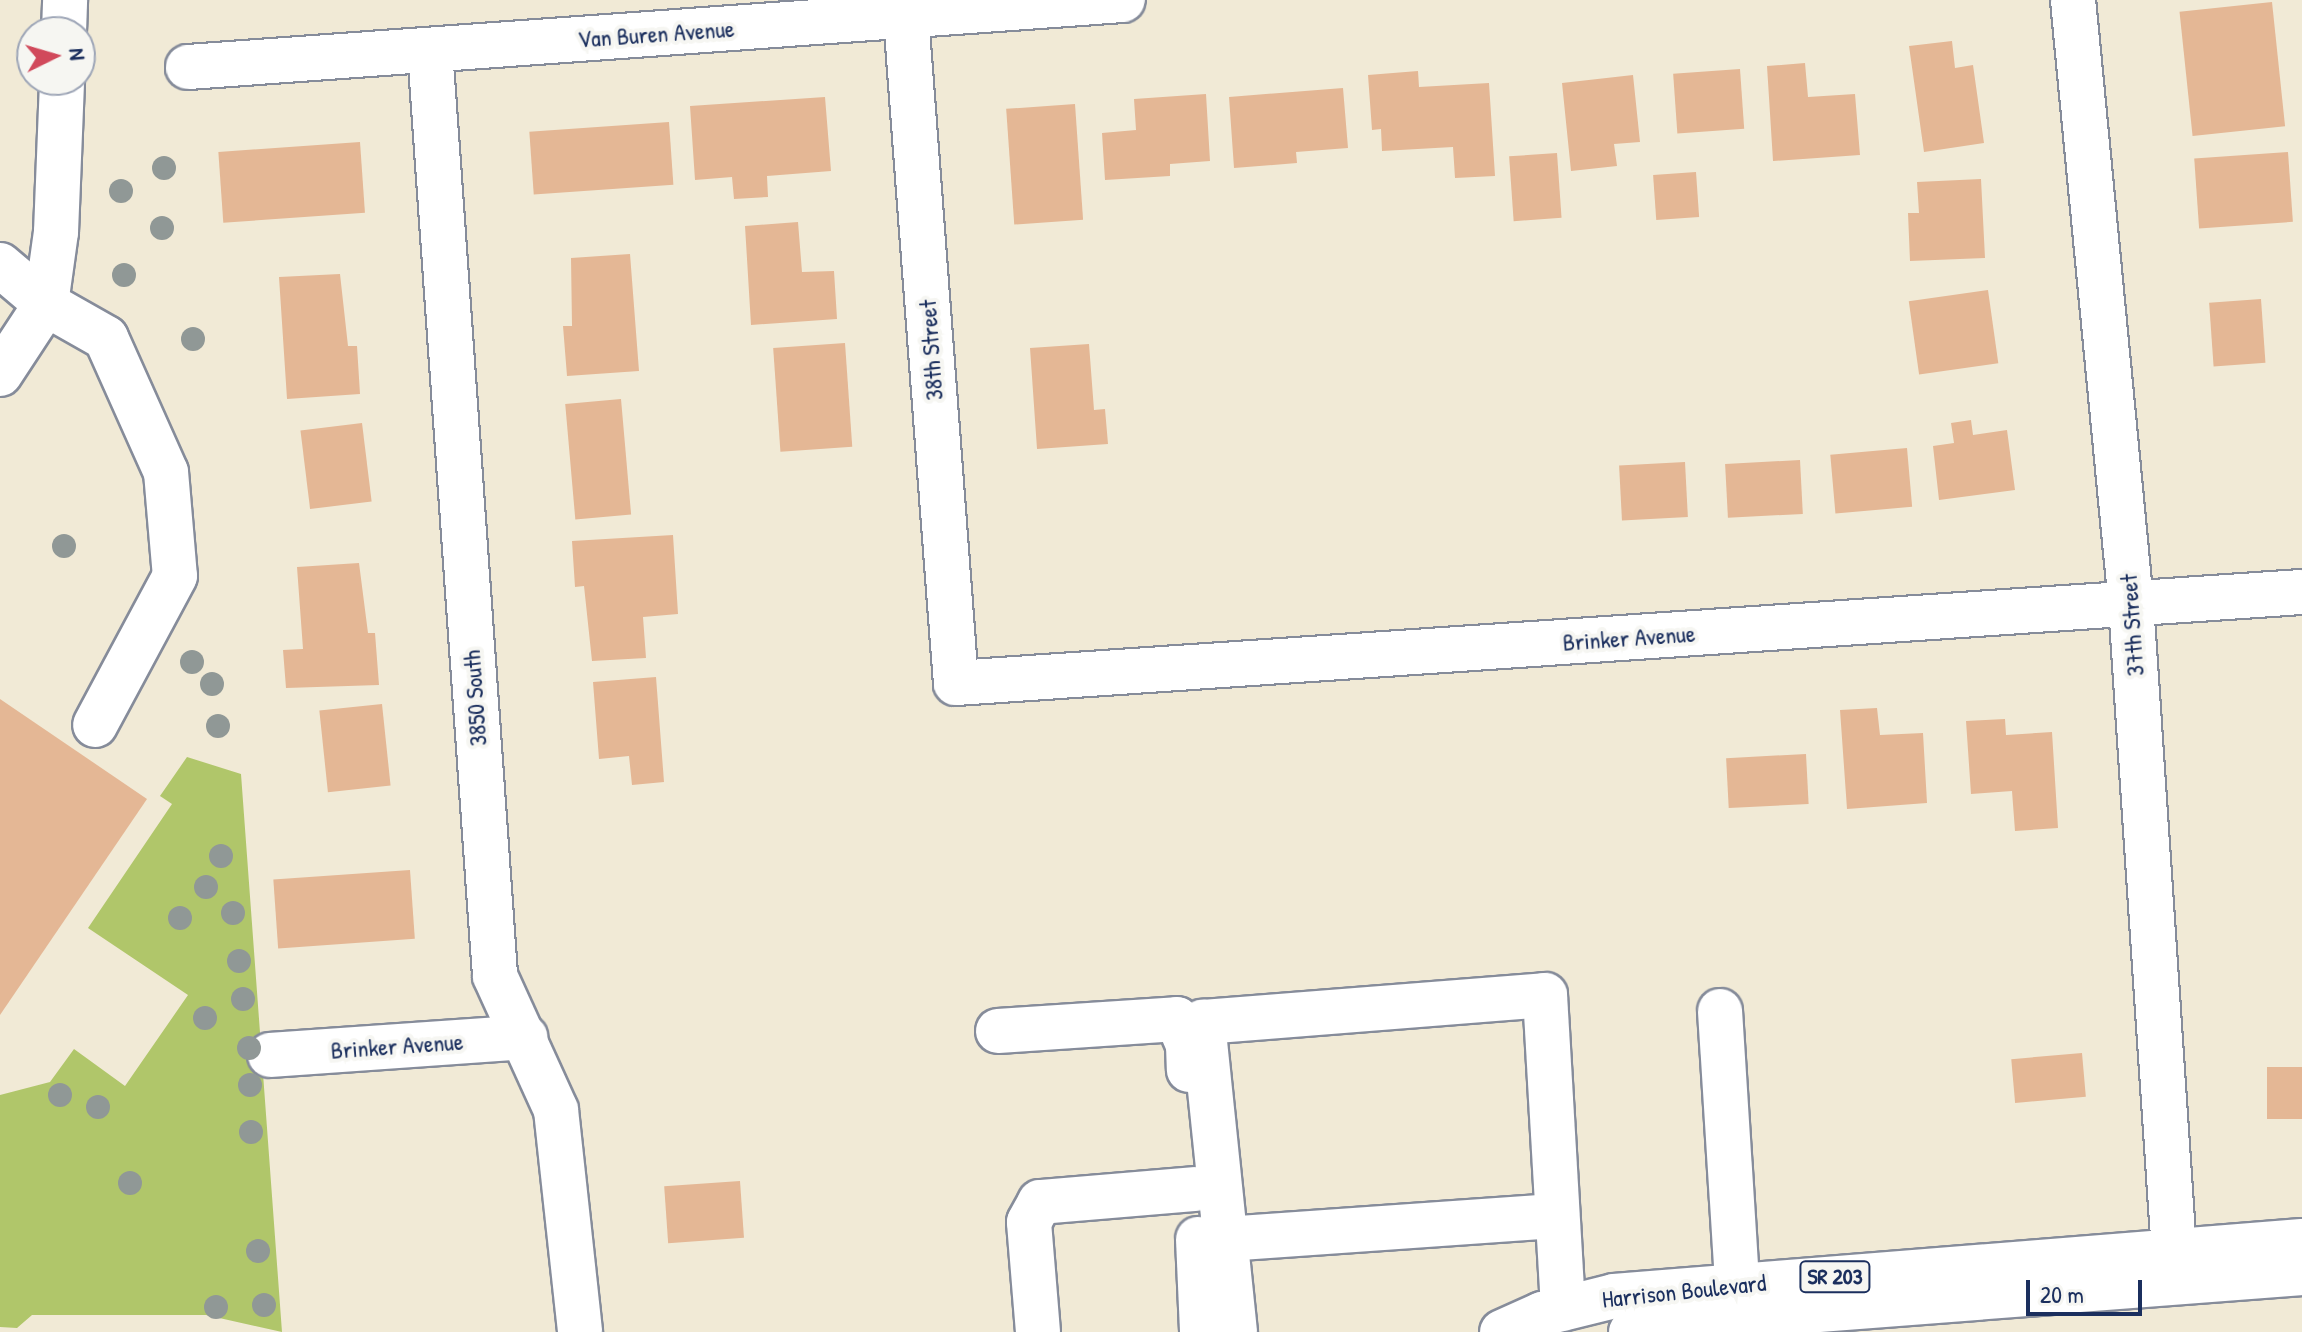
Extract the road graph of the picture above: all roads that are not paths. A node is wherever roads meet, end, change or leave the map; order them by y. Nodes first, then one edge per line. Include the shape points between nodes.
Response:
1 (1123, 0) edge
2 (2073, 0) edge
3 (906, 17) junction
4 (430, 50) junction
5 (188, 67) dead end
6 (61, 96) edge
7 (0, 265) edge
8 (46, 304) junction
9 (0, 374) edge
10 (2302, 592) edge
11 (2131, 604) junction
12 (956, 683) joint
13 (95, 725) dead end
14 (1720, 1011) dead end
15 (998, 1031) dead end
16 (525, 1037) junction
17 (270, 1055) dead end
18 (1195, 1189) junction
19 (1554, 1216) junction
20 (1226, 1239) junction
21 (2302, 1241) edge
22 (2174, 1252) junction
23 (2302, 1273) edge
24 (1737, 1285) junction
25 (2302, 1299) edge
26 (1563, 1308) junction
27 (580, 1332) edge
28 (1038, 1332) edge
29 (1202, 1332) edge
30 (1235, 1332) edge
31 (1502, 1332) edge
32 (1631, 1332) edge
33 (1880, 1332) edge

1 - 3 street, Van Buren Avenue
2 - 11 street, 37th Street
3 - 4 street, Van Buren Avenue
3 - 12 street, 38th Street
4 - 5 street, Van Buren Avenue
4 - 16 street, 3850 South via 495,976
6 - 8 street via 56,232
7 - 8 street
8 - 9 street
8 - 13 street via 106,338 166,472 175,576
10 - 11 street, Brinker Avenue
11 - 12 street, Brinker Avenue
11 - 22 street, 37th Street
14 - 24 street
15 - 18 street via 1177,1019 1188,1045
16 - 17 street, Brinker Avenue
16 - 27 street, 3850 South via 556,1110
18 - 28 street via 1040,1202 1029,1222
18 - 29 street
19 - 20 street
19 - 20 street via 1558,1168 1545,995 1203,1022
19 - 26 street
20 - 30 street
21 - 22 street, Harrison Boulevard / SR 203
22 - 24 street, Harrison Boulevard / SR 203
23 - 32 street via 1675,1321
24 - 26 street, Harrison Boulevard / SR 203 via 1614,1296
25 - 33 street
26 - 31 street, Harrison Boulevard / SR 203

